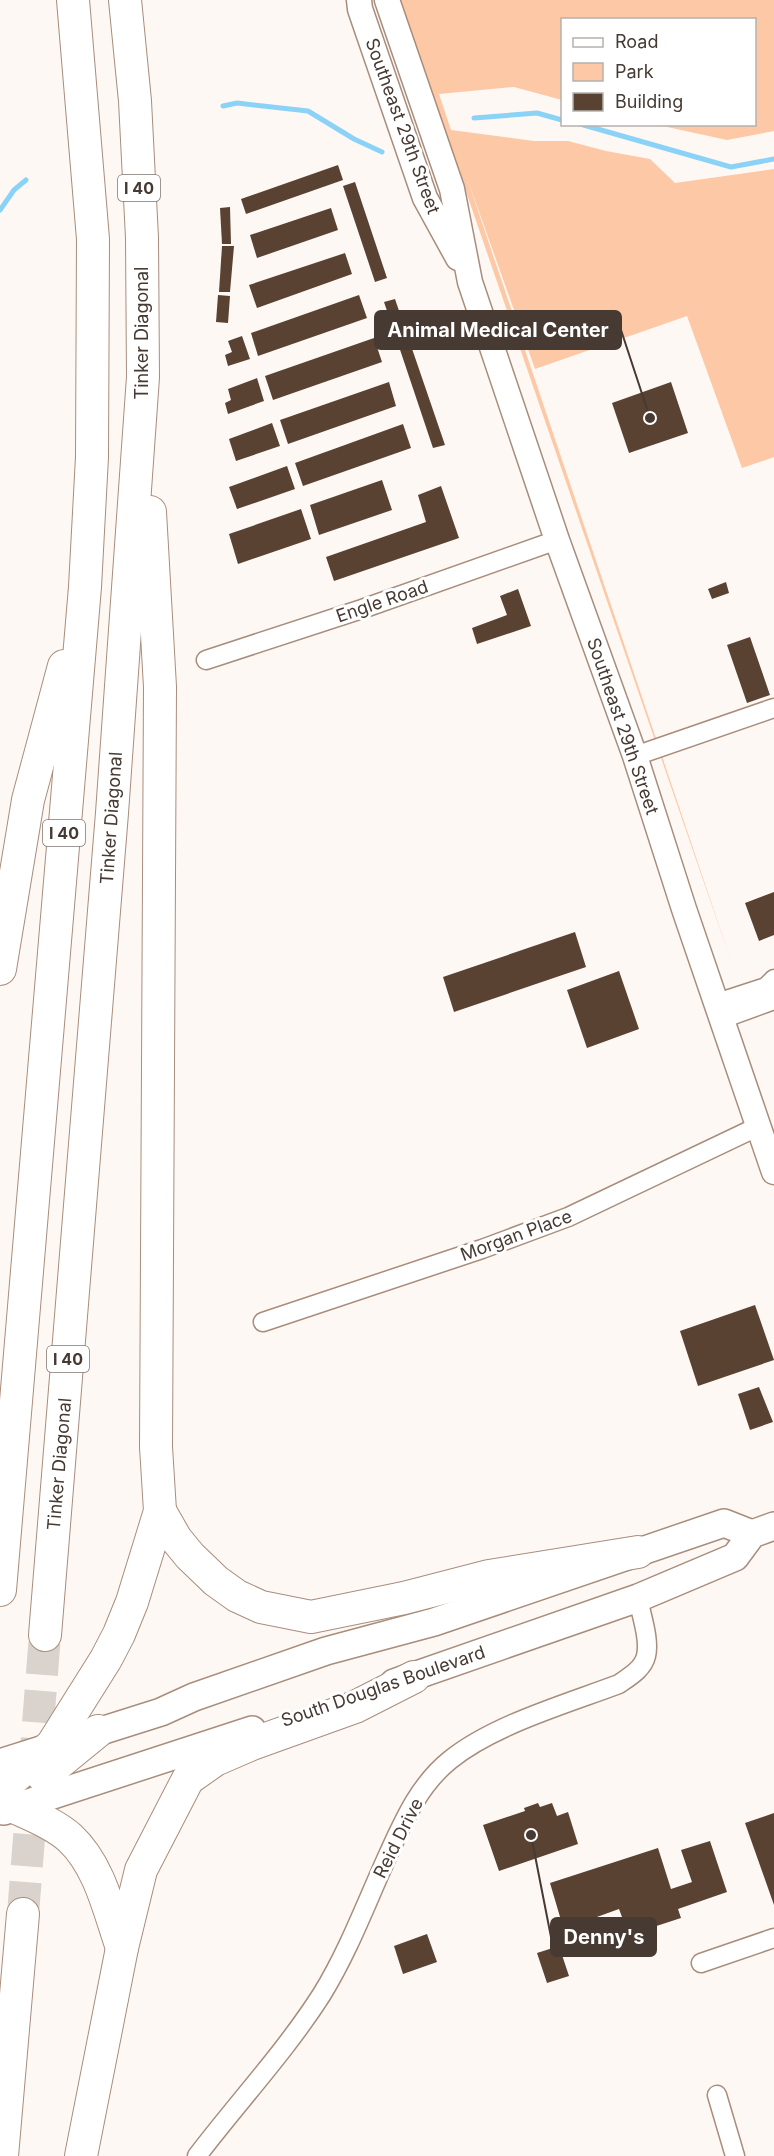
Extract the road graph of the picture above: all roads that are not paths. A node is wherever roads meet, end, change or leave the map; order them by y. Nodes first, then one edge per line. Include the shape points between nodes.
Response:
1 (73, 0) edge
2 (125, 0) edge
3 (359, 0) edge
4 (387, 0) edge
5 (470, 282) junction
6 (143, 377) junction
7 (557, 540) junction
8 (85, 587) junction
9 (206, 660) dead end
10 (774, 708) edge
11 (635, 756) junction
12 (0, 969) edge
13 (774, 979) edge
14 (774, 1000) edge
15 (720, 1011) junction
16 (759, 1126) junction
17 (774, 1172) edge
18 (263, 1322) dead end
19 (160, 1511) junction
20 (763, 1530) edge
21 (638, 1552) junction
22 (0, 1590) edge
23 (638, 1598) junction
24 (45, 1635) tunnel mouth
25 (414, 1677) junction
26 (98, 1731) junction
27 (52, 1745) junction
28 (6, 1795) edge
29 (23, 1914) tunnel mouth
30 (774, 1938) edge
31 (122, 1948) junction
32 (700, 1963) dead end
33 (717, 2096) dead end
34 (2, 2156) edge
35 (81, 2156) edge
36 (197, 2156) edge
37 (735, 2156) edge

1 - 8 highway, I 40 via 93,238 92,457
2 - 6 highway, Tinker Diagonal / I 40 via 142,238
3 - 5 main road, Southeast 29th Street via 425,198
4 - 5 main road, Southeast 29th Street via 452,189
5 - 7 main road, Southeast 29th Street
6 - 19 highway via 159,687 156,1447
6 - 24 highway, Tinker Diagonal / I 40
7 - 9 street, Engle Road
7 - 11 main road, Southeast 29th Street
8 - 12 highway via 28,800
8 - 22 highway, I 40
10 - 11 street
11 - 15 main road, Southeast 29th Street
13 - 15 street
14 - 15 street
15 - 16 main road, Southeast 29th Street
16 - 17 main road, Southeast 29th Street
16 - 18 street, Morgan Place via 568,1217
19 - 21 highway via 190,1557 237,1596 261,1606 311,1617 489,1576
19 - 27 highway via 119,1634
20 - 21 main road, South Douglas Boulevard via 724,1523
20 - 23 main road, South Douglas Boulevard via 735,1557
21 - 26 main road, South Douglas Boulevard via 434,1622 327,1651
23 - 25 main road, South Douglas Boulevard
23 - 36 street, Reid Drive via 646,1657 632,1675 619,1684 487,1736 448,1761 421,1792 322,1993 284,2050
25 - 28 main road, South Douglas Boulevard
25 - 31 highway via 356,1707 215,1760 188,1779 141,1870
26 - 27 main road, South Douglas Boulevard
26 - 28 highway
27 - 28 highway
28 - 31 highway via 58,1830 88,1860
29 - 34 highway
30 - 32 street
31 - 35 highway
33 - 37 street

